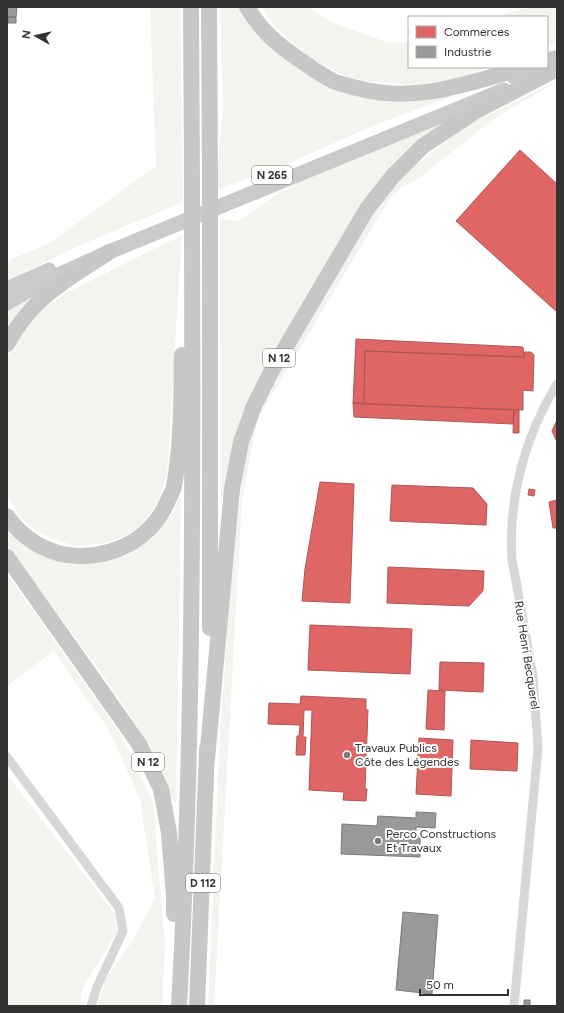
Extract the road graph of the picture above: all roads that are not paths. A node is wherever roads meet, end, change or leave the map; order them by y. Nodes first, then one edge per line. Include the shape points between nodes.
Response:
1 (191, 7) edge
2 (209, 7) edge
3 (247, 7) edge
4 (557, 59) edge
5 (548, 64) edge
6 (523, 68) edge
7 (537, 68) edge
8 (557, 68) edge
9 (109, 252) junction
10 (7, 289) edge
11 (192, 297) junction
12 (7, 303) edge
13 (7, 344) edge
14 (557, 384) edge
15 (7, 516) edge
16 (7, 557) edge
17 (7, 757) edge
18 (207, 759) junction
19 (91, 1006) edge
20 (171, 1006) edge
21 (179, 1006) edge
22 (197, 1006) edge
23 (514, 1006) edge

1 - 11 highway, bridge
2 - 18 highway, bridge via 210,652
3 - 6 highway via 275,43 314,70 335,82 373,92 414,95 447,90
4 - 5 main road
7 - 10 main road, N 265 via 114,241
8 - 9 main road, N 265
8 - 18 highway, N 12 via 476,111 423,146 392,176 367,209 270,372 241,442 232,489
9 - 12 main road, N 265 via 45,281
9 - 13 highway via 54,288 32,306
11 - 15 highway via 183,338 179,441 174,487 159,518 143,535 124,547 98,555 76,556 55,552 34,542 15,528
11 - 21 highway, D 112 via 193,512 189,785
14 - 23 street, Rue Henri Becquerel via 527,444 516,490 511,544 533,676 538,748
16 - 20 highway, N 12 via 140,744 161,789 169,833 174,896
17 - 19 street via 119,908 123,931 97,986
18 - 22 highway, D 112

